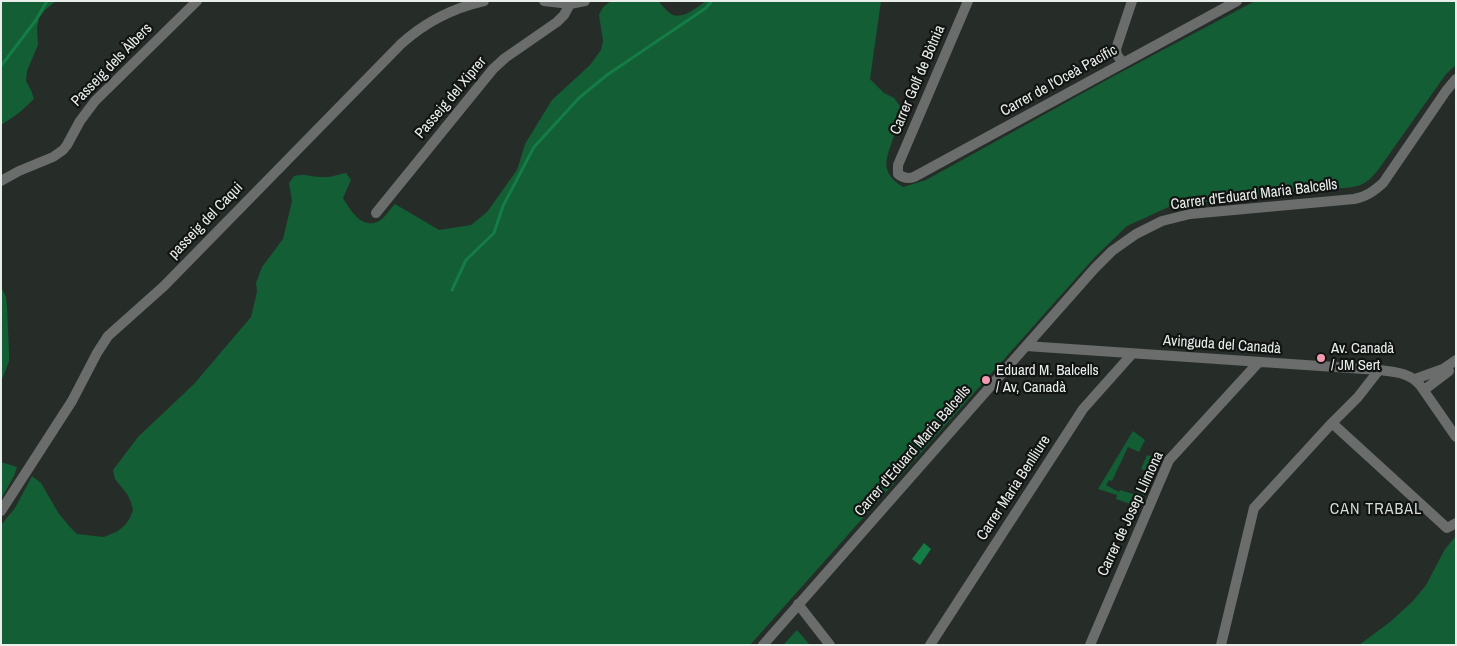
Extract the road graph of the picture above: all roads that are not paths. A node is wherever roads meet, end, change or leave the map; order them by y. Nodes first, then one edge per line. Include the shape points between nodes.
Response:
1 (197, 1) edge
2 (484, 1) edge
3 (544, 1) edge
4 (585, 1) edge
5 (968, 1) edge
6 (1132, 1) edge
7 (1237, 1) edge
8 (570, 4) junction
9 (1123, 63) junction
10 (1456, 80) edge
11 (897, 171) joint
12 (1, 181) edge
13 (376, 213) dead end
14 (1026, 346) junction
15 (1132, 354) junction
16 (1456, 360) edge
17 (1258, 363) junction
18 (1456, 366) edge
19 (1379, 370) junction
20 (1415, 378) junction
21 (1424, 390) junction
22 (1332, 423) junction
23 (1456, 437) edge
24 (1, 512) edge
25 (1456, 523) edge
26 (798, 604) junction
27 (763, 645) edge
28 (830, 645) edge
29 (930, 645) edge
30 (1090, 645) edge
31 (1221, 645) edge

1 - 12 street, Passeig dels Àlbers via 95,101 63,150
2 - 24 street, passeig del Caqui via 452,11 419,29 401,44 164,286 108,336 67,409
3 - 8 street
4 - 8 street
5 - 11 street, Carrer Golf de Bòtnia
6 - 9 street via 1116,49
7 - 9 street, Carrer de l'Oceà Pacífic
8 - 13 street, Passeig del Xiprer via 557,22 493,69
9 - 11 street, Carrer de l'Oceà Pacífic via 910,179 900,176
10 - 14 street, Carrer d'Eduard Maria Balcells via 1383,183 1371,193 1362,198 1190,214 1162,221 1112,251
14 - 15 street, Avinguda del Canadà
14 - 26 street, Carrer d'Eduard Maria Balcells
15 - 17 street, Avinguda del Canadà
15 - 29 street, Carrer Maria Benlliure via 1083,409
16 - 20 street via 1438,371
17 - 19 street, Avinguda del Canadà
17 - 30 street, Carrer de Josep Llimona via 1169,460
18 - 21 street
19 - 20 street, Avinguda del Canadà
19 - 22 street via 1358,398
20 - 21 street
21 - 23 street
22 - 25 street via 1447,528
22 - 31 street via 1254,508
26 - 27 street, Carrer d'Eduard Maria Balcells
26 - 28 street

